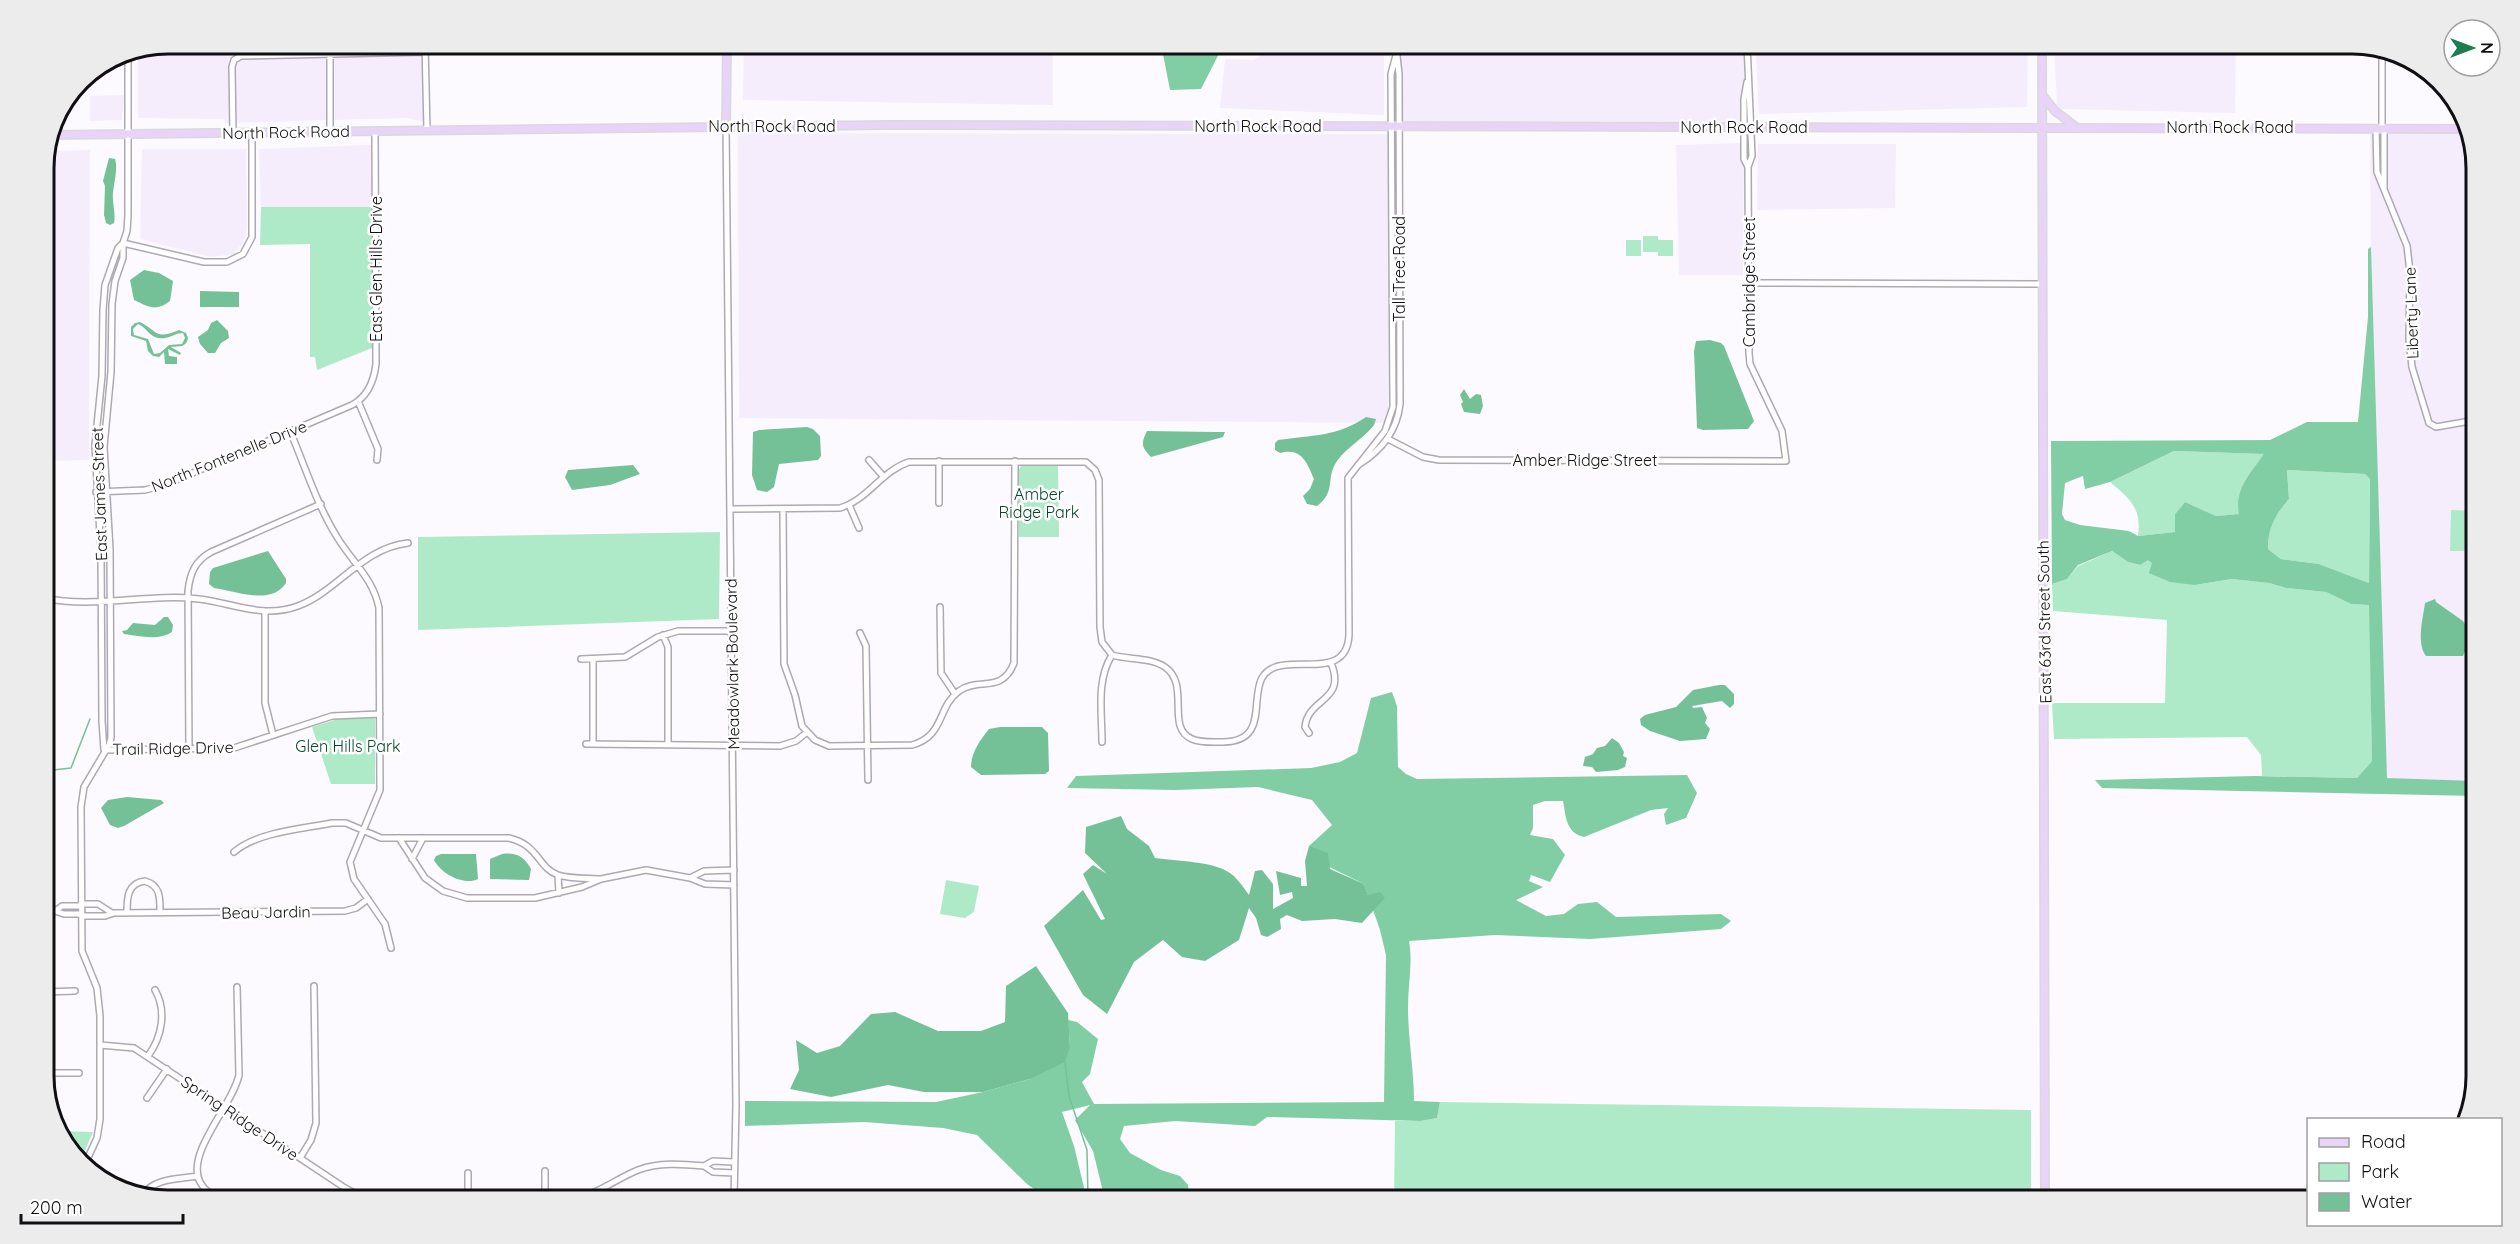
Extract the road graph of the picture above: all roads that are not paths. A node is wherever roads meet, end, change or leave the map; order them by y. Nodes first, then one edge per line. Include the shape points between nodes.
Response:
1 (330, 54) joint
2 (426, 54) edge
3 (726, 54) edge
4 (1396, 54) edge
5 (1747, 54) edge
6 (2042, 54) edge
7 (2382, 58) edge
8 (128, 61) edge
9 (2042, 95) junction
10 (2042, 126) junction
11 (726, 127) junction
12 (1395, 127) junction
13 (1747, 127) junction
14 (2076, 127) junction
15 (2381, 128) junction
16 (2459, 129) edge
17 (427, 130) junction
18 (375, 131) junction
19 (330, 132) junction
20 (233, 133) junction
21 (252, 133) junction
22 (59, 135) edge
23 (128, 135) junction
24 (123, 243) junction
25 (1749, 283) junction
26 (2042, 284) junction
27 (358, 401) junction
28 (2466, 422) edge
29 (290, 431) junction
30 (1388, 439) junction
31 (378, 460) dead end
32 (868, 460) dead end
33 (939, 461) junction
34 (1015, 461) junction
35 (1786, 461) joint
36 (1356, 466) junction
37 (883, 476) junction
38 (105, 491) junction
39 (96, 492) junction
40 (939, 503) dead end
41 (321, 504) junction
42 (849, 505) junction
43 (730, 509) junction
44 (783, 509) junction
45 (859, 528) dead end
46 (408, 543) dead end
47 (357, 565) junction
48 (54, 598) edge
49 (188, 598) junction
50 (102, 600) junction
51 (110, 600) junction
52 (940, 607) dead end
53 (265, 612) junction
54 (731, 631) junction
55 (860, 633) dead end
56 (663, 636) junction
57 (1112, 655) junction
58 (581, 659) dead end
59 (593, 659) junction
60 (1331, 663) junction
61 (955, 694) junction
62 (380, 714) junction
63 (806, 733) junction
64 (1309, 733) dead end
65 (273, 735) junction
66 (1102, 742) dead end
67 (586, 744) dead end
68 (593, 744) junction
69 (668, 744) junction
70 (867, 746) junction
71 (732, 747) junction
72 (104, 750) junction
73 (189, 750) junction
74 (868, 780) dead end
75 (363, 831) junction
76 (399, 838) junction
77 (423, 838) junction
78 (234, 852) dead end
79 (412, 859) junction
80 (734, 870) junction
81 (558, 875) junction
82 (690, 878) junction
83 (601, 879) junction
84 (734, 885) junction
85 (558, 893) junction
86 (368, 899) junction
87 (81, 905) junction
88 (55, 911) joint
89 (112, 913) junction
90 (127, 913) junction
91 (160, 913) junction
92 (82, 915) junction
93 (390, 948) dead end
94 (314, 986) dead end
95 (237, 987) dead end
96 (155, 990) dead end
97 (75, 991) dead end
98 (54, 992) edge
99 (100, 1045) junction
100 (148, 1056) junction
101 (167, 1069) junction
102 (54, 1073) edge
103 (78, 1073) dead end
104 (147, 1098) dead end
105 (226, 1108) junction
106 (88, 1157) edge
107 (300, 1158) junction
108 (733, 1162) junction
109 (704, 1166) junction
110 (545, 1171) dead end
111 (468, 1173) dead end
112 (734, 1173) junction
113 (198, 1176) junction
114 (147, 1188) edge
115 (207, 1190) edge
116 (350, 1190) edge
117 (468, 1190) edge
118 (546, 1190) edge
119 (602, 1190) edge
120 (734, 1190) edge
121 (2045, 1190) edge

1 - 19 street
1 - 20 street via 241,56 234,60
2 - 17 street
3 - 11 main road
4 - 12 street, Tall Tree Road via 1399,74
5 - 13 street, Cambridge Street
6 - 9 main road, East 63rd Street South
7 - 15 street, Liberty Lane
8 - 23 street, East James Street
9 - 10 main road, East 63rd Street South
9 - 14 main road
10 - 13 main road, North Rock Road
10 - 14 main road, North Rock Road
10 - 26 main road, East 63rd Street South
11 - 12 main road, North Rock Road
11 - 17 main road, North Rock Road
11 - 43 street, Meadowlark Boulevard
12 - 13 main road, North Rock Road
12 - 30 street, Tall Tree Road via 1400,404
12 - 36 street, Tall Tree Road via 1393,407 1385,430
13 - 25 street, Cambridge Street via 1752,156 1748,167
14 - 15 main road, North Rock Road
15 - 16 main road, North Rock Road
15 - 28 street, Liberty Lane via 2384,193 2407,246 2412,367 2430,423 2442,426
17 - 18 main road, North Rock Road
18 - 19 main road, North Rock Road
18 - 27 street, East Glen Hills Drive via 376,364 369,387
19 - 21 main road, North Rock Road
20 - 21 main road, North Rock Road
20 - 23 main road, North Rock Road
21 - 24 street via 252,237 243,254 227,262 204,262
22 - 23 main road, North Rock Road
23 - 24 street, East James Street via 128,224
24 - 38 street, East James Street via 112,304
24 - 39 street, East James Street via 109,272 104,298 103,365 94,445
25 - 26 street
25 - 35 street, Cambridge Street via 1750,364 1782,431
26 - 121 main road, East 63rd Street South
27 - 29 street, North Fontenelle Drive
27 - 31 street via 378,449
29 - 38 street, North Fontenelle Drive via 154,488
29 - 41 street
30 - 35 street, Amber Ridge Street via 1439,460
30 - 36 street, Tall Tree Road
32 - 37 street
33 - 34 street
33 - 37 street via 909,462
33 - 40 street
34 - 57 street via 1082,462 1097,468 1100,627 1102,642
34 - 61 street via 1016,657 1007,679 967,687
36 - 60 street, Tall Tree Road via 1348,478 1347,489 1349,640 1343,654
37 - 42 street
38 - 39 street, North Fontenelle Drive
38 - 51 street, East James Street
39 - 50 street, East James Street
41 - 47 street via 337,538
41 - 49 street via 207,554 193,570
42 - 44 street
42 - 45 street
43 - 44 street
43 - 54 street, Meadowlark Boulevard
44 - 63 street via 784,664
46 - 47 street via 377,552
47 - 53 street via 306,602 286,610
47 - 62 street via 370,581 379,608
48 - 50 street
49 - 51 street
49 - 53 street
49 - 73 street
50 - 51 street
50 - 72 street, East James Street
51 - 72 street, East James Street via 111,738
52 - 61 street via 940,673
53 - 65 street via 265,703
54 - 56 street via 678,631
54 - 71 street, Meadowlark Boulevard
55 - 70 street via 866,646
56 - 59 street via 625,657
56 - 69 street via 668,647
57 - 60 street via 1154,662 1168,670 1177,685 1181,730 1191,739 1206,742 1236,741 1248,735 1255,722 1260,683 1270,670 1283,665
57 - 66 street via 1102,679
58 - 59 street
59 - 68 street
60 - 64 street via 1333,689 1308,716 1305,727
61 - 70 street via 934,732 923,741 905,746
62 - 65 street, Trail Ridge Drive via 332,716
62 - 75 street via 380,790
63 - 70 street via 825,745
63 - 71 street via 780,746
65 - 73 street, Trail Ridge Drive via 234,748
67 - 68 street
68 - 69 street
69 - 71 street
70 - 74 street
71 - 80 street, Meadowlark Boulevard
72 - 73 street, Trail Ridge Drive
72 - 87 street, East James Street via 82,795
75 - 76 street via 377,838
75 - 78 street via 346,823 332,823 259,838
75 - 86 street via 351,856 351,870
76 - 77 street
76 - 79 street
77 - 79 street
77 - 81 street via 519,840
79 - 85 street via 430,882 456,896 535,898
80 - 82 street via 705,871
80 - 84 street, Meadowlark Boulevard
81 - 83 street
81 - 85 street
82 - 83 street via 646,870
82 - 84 street via 705,885
83 - 85 street
84 - 108 street, Meadowlark Boulevard
86 - 91 street, Beau Jardin via 345,911
86 - 93 street via 386,924
87 - 88 street, Beau Jardin via 62,906
87 - 89 street, Beau Jardin via 98,904
87 - 92 street, East James Street
88 - 92 street, Beau Jardin
89 - 90 street, Beau Jardin
89 - 92 street, Beau Jardin
90 - 91 street, Beau Jardin
90 - 91 street via 130,888 145,881 160,892
92 - 99 street, East James Street via 82,951 99,997
94 - 107 street via 316,1123
95 - 105 street via 239,1075
96 - 100 street via 161,1000 161,1028 157,1044
97 - 98 street
99 - 100 street, Spring Ridge Drive via 134,1048
99 - 106 street, East James Street via 100,1119
100 - 101 street, Spring Ridge Drive
101 - 104 street
101 - 105 street, Spring Ridge Drive
102 - 103 street
105 - 107 street, Spring Ridge Drive
105 - 113 street via 206,1139
107 - 116 street, Spring Ridge Drive
108 - 109 street via 713,1161
108 - 112 street, Meadowlark Boulevard
109 - 112 street via 713,1172
109 - 119 street via 651,1166
110 - 118 street
111 - 117 street
112 - 120 street, Meadowlark Boulevard
113 - 114 street
113 - 115 street

